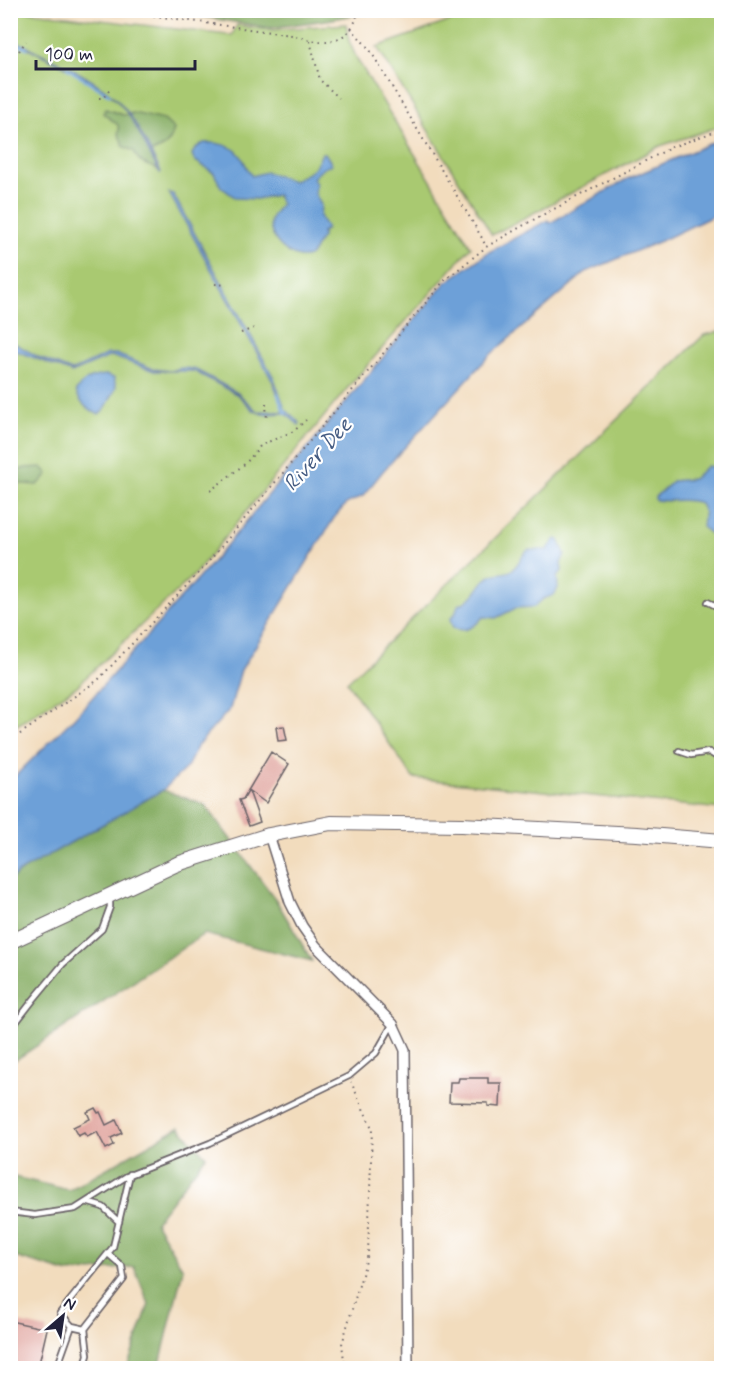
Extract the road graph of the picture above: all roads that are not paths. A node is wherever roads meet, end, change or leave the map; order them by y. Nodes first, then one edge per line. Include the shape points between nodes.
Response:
1 (708, 602) dead end
2 (722, 609) edge
3 (679, 751) dead end
4 (722, 760) edge
5 (269, 835) junction
6 (722, 841) edge
7 (110, 895) junction
8 (10, 942) edge
9 (393, 1024) junction
10 (10, 1030) edge
11 (130, 1174) junction
12 (86, 1202) junction
13 (10, 1212) edge
14 (119, 1222) junction
15 (108, 1254) junction
16 (72, 1326) junction
17 (85, 1329) junction
18 (57, 1368) edge
19 (84, 1368) edge
20 (408, 1368) edge

1 - 2 lane
3 - 4 lane via 691,755 709,752
5 - 6 main road via 331,823 461,825
5 - 7 main road via 177,864
5 - 9 street via 290,902 302,926 316,946
7 - 8 main road
7 - 10 lane via 102,929 63,964
9 - 11 lane via 376,1053 348,1076 210,1143
9 - 20 street via 405,1050
11 - 12 lane
11 - 14 lane
12 - 13 lane via 75,1209 35,1215
12 - 14 lane via 103,1207
14 - 15 lane
15 - 16 lane via 60,1312
15 - 17 lane via 122,1266 124,1279
16 - 17 lane
16 - 18 lane
17 - 19 lane via 88,1355

